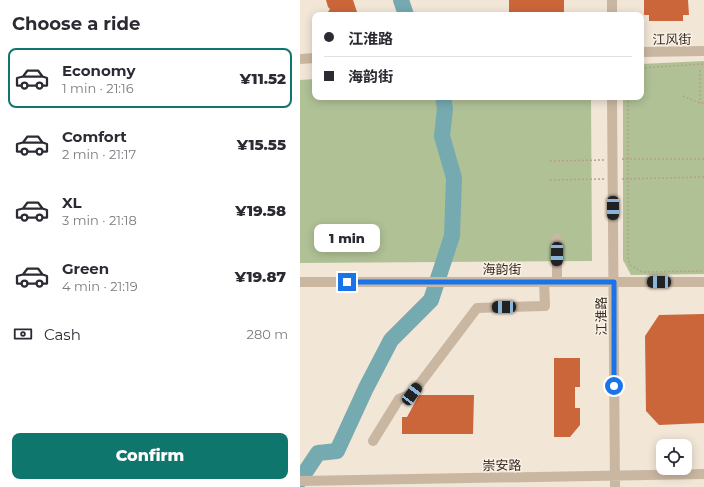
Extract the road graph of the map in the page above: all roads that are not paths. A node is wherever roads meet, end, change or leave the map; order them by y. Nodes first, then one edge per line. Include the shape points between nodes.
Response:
1 (612, 0) edge
2 (612, 12) edge
3 (704, 51) edge
4 (644, 52) edge
5 (312, 58) edge
6 (300, 59) edge
7 (612, 100) edge
8 (557, 240) dead end
9 (300, 282) edge
10 (544, 282) junction
11 (556, 282) junction
12 (614, 282) junction
13 (704, 282) edge
14 (373, 441) dead end
15 (704, 474) edge
16 (615, 476) junction
17 (300, 481) edge
18 (615, 487) edge

1 - 2 street
3 - 4 street, 江风街
5 - 6 street
7 - 12 street, 江淮路
8 - 11 street
9 - 10 street, 海韵街
10 - 11 street, 海韵街
10 - 14 street via 545,306 477,308 412,394 399,399
11 - 12 street, 海韵街
12 - 13 street, 海韵街
12 - 16 street, 江淮路
15 - 16 street, 崇安路
16 - 17 street, 崇安路
16 - 18 street, 江淮路

